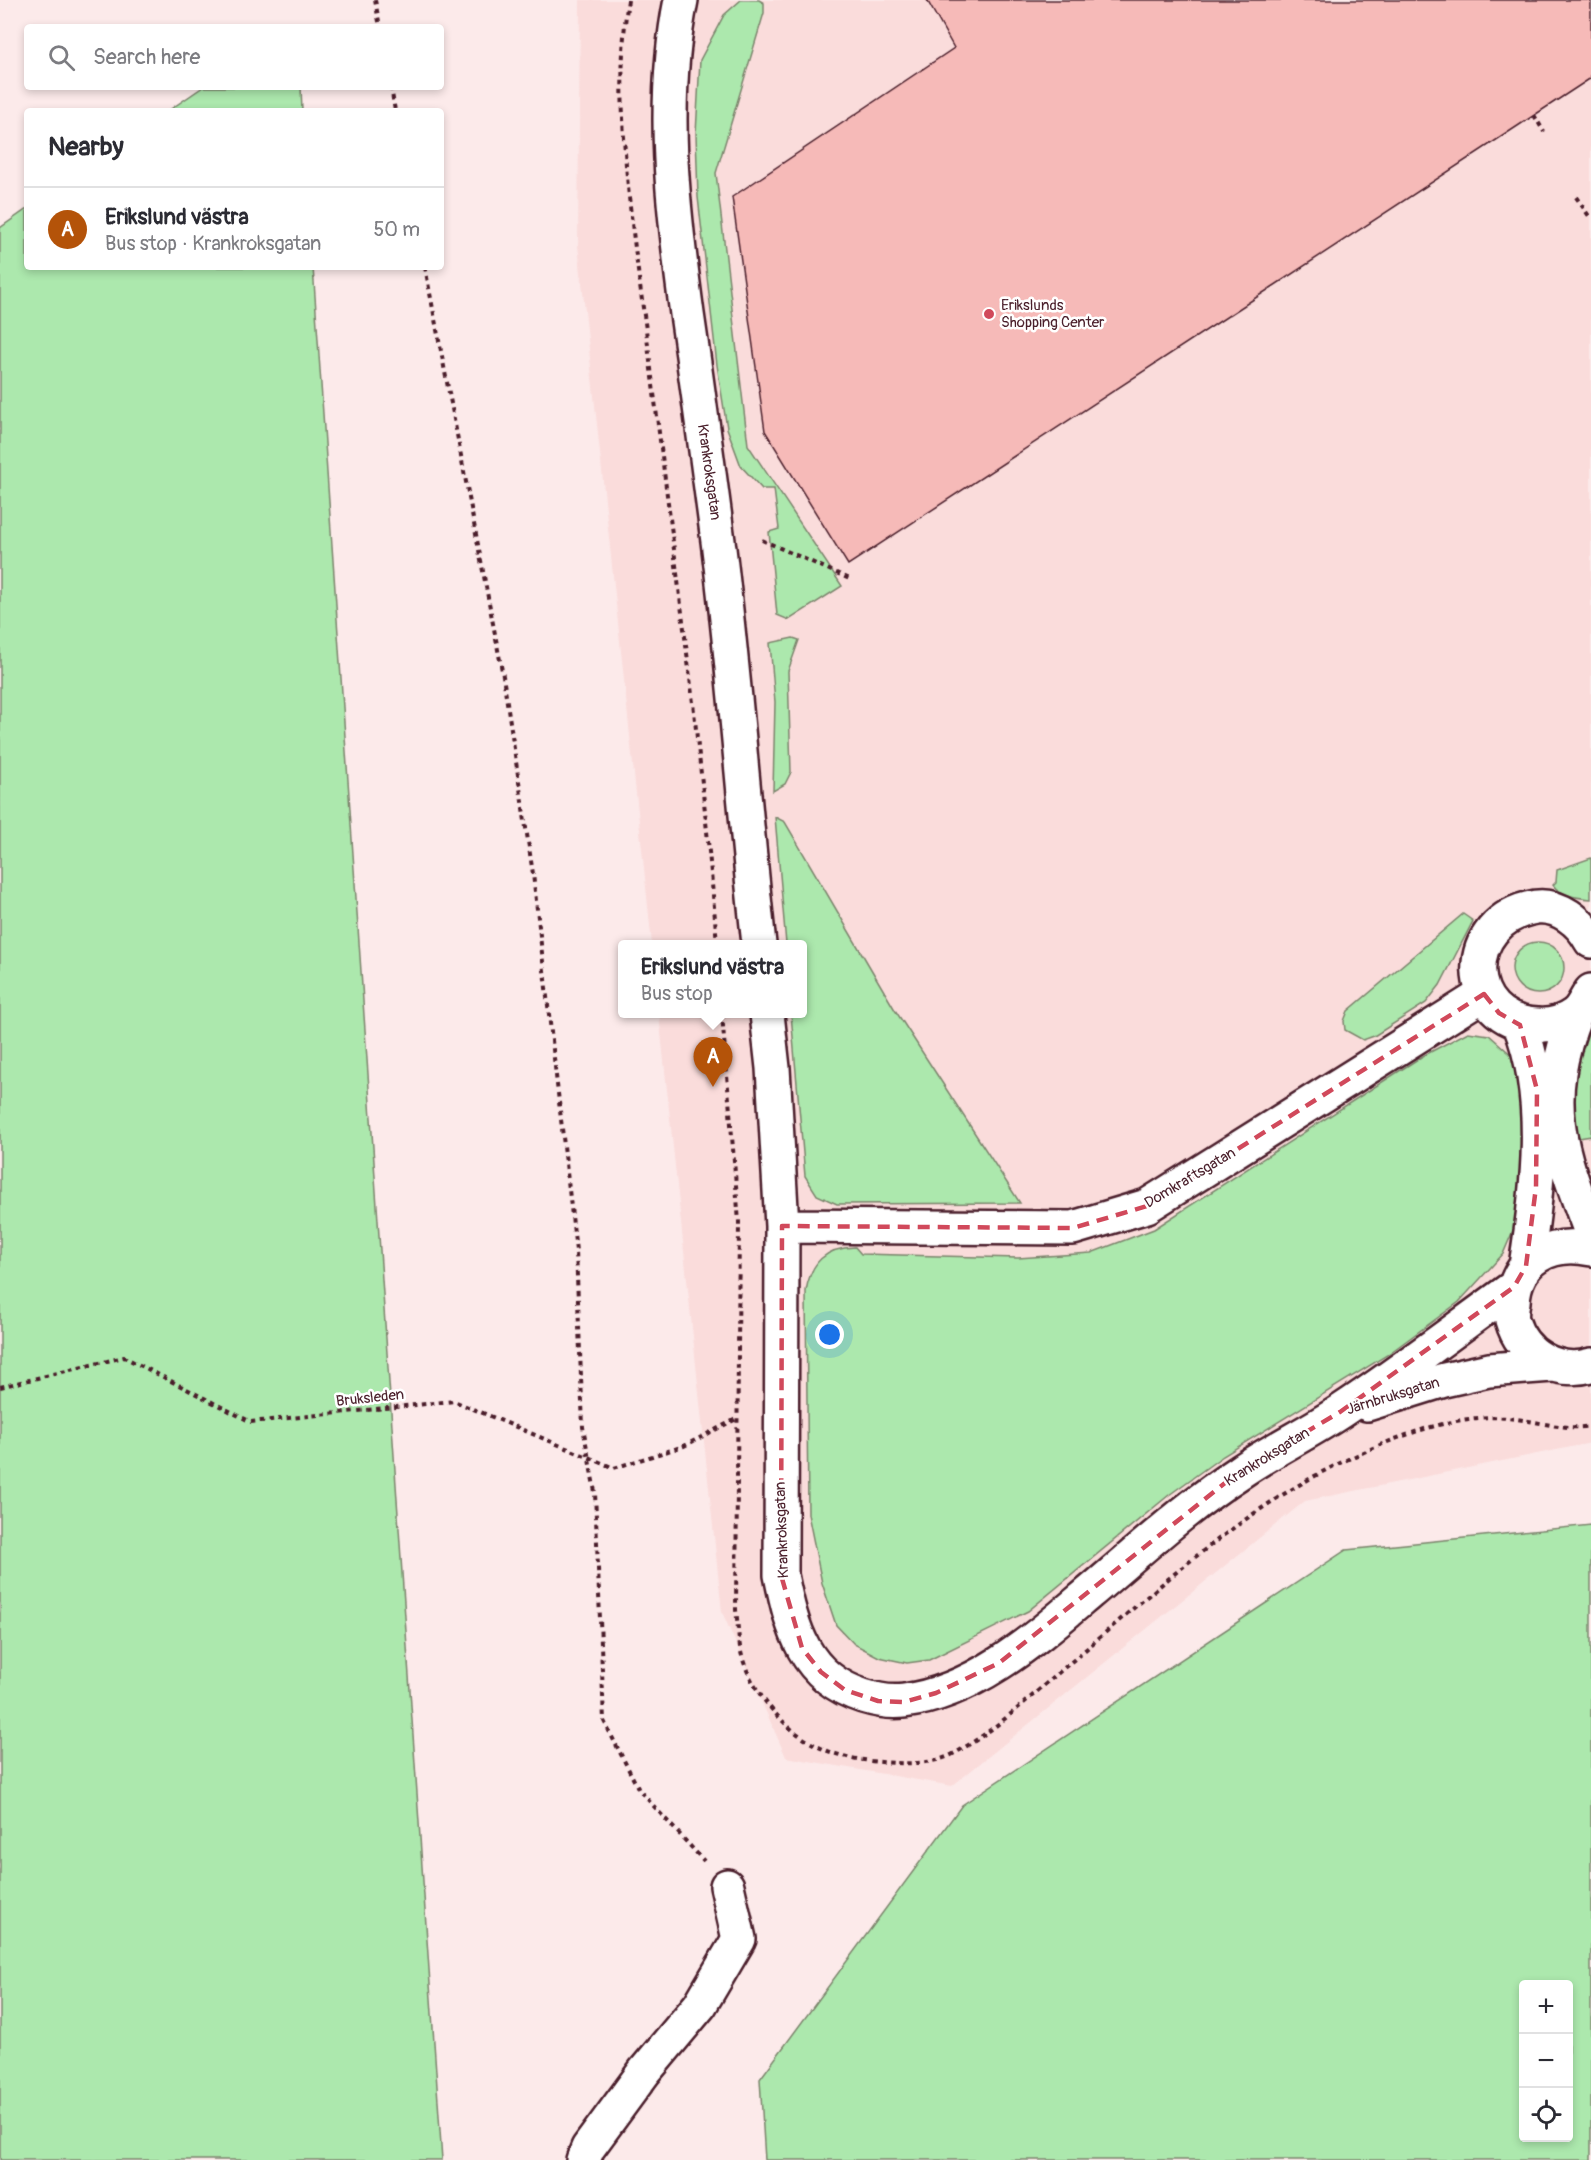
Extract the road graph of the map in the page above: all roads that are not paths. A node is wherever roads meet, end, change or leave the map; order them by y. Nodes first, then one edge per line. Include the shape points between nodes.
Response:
1 (681, 0) edge
2 (758, 940) edge
3 (1591, 941) edge
4 (1484, 994) junction
5 (1584, 1002) edge
6 (767, 1018) edge
7 (1520, 1025) junction
8 (782, 1226) junction
9 (1591, 1232) edge
10 (1591, 1248) edge
11 (1520, 1277) junction
12 (1552, 1365) junction
13 (1591, 1365) edge
14 (1340, 1412) junction
15 (727, 1886) road end
16 (583, 2160) edge

1 - 2 street, Krankroksgatan via 669,114 672,182 718,544
3 - 4 street via 1584,928 1564,913 1540,907 1515,911 1495,925 1482,946 1478,970
4 - 7 street via 1499,1013
4 - 8 street, Domkraftsgatan via 1147,1206 1073,1228
5 - 7 street via 1550,1026
5 - 9 street via 1561,1059 1556,1094 1558,1132
6 - 8 street, Krankroksgatan
7 - 11 street via 1531,1050 1537,1090 1536,1187
8 - 14 street, Krankroksgatan via 781,1575 789,1615 802,1648 821,1672 845,1690 878,1701 904,1702 936,1693 999,1663 1044,1631 1240,1471
10 - 11 street, Järnbruksgatan via 1572,1244 1546,1250
11 - 12 street via 1512,1319 1526,1348
11 - 14 street, Järnbruksgatan
12 - 13 street, Järnbruksgatan via 1578,1369
12 - 14 street, Järnbruksgatan via 1489,1370
15 - 16 street via 739,1939 700,2005 644,2072

